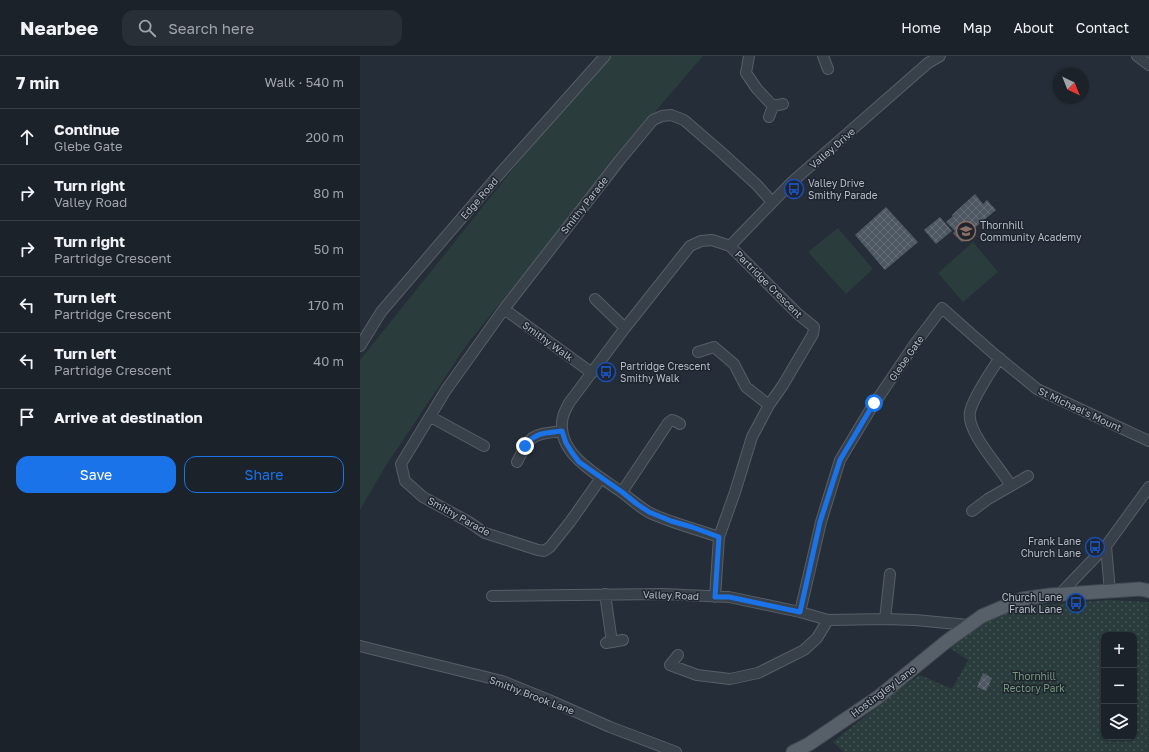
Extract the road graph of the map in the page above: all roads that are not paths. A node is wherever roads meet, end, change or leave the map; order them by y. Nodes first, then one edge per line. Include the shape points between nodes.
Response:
1 (605, 56) edge
2 (749, 56) edge
3 (823, 56) edge
4 (940, 56) edge
5 (1137, 56) edge
6 (1149, 65) edge
7 (828, 69) dead end
8 (784, 104) dead end
9 (773, 106) junction
10 (770, 118) dead end
11 (772, 202) junction
12 (730, 246) junction
13 (594, 299) dead end
14 (942, 308) joint
15 (504, 309) junction
16 (625, 328) junction
17 (360, 346) edge
18 (698, 352) dead end
19 (1000, 358) junction
20 (592, 373) junction
21 (769, 405) junction
22 (431, 417) junction
23 (680, 424) dead end
24 (562, 431) junction
25 (1149, 442) edge
26 (484, 446) dead end
27 (517, 462) dead end
28 (1028, 476) dead end
29 (601, 478) junction
30 (1011, 486) junction
31 (1149, 487) edge
32 (622, 492) junction
33 (972, 511) dead end
34 (719, 537) junction
35 (1106, 546) junction
36 (890, 574) dead end
37 (1149, 591) edge
38 (1110, 592) junction
39 (605, 594) junction
40 (1055, 595) junction
41 (492, 596) dead end
42 (715, 597) junction
43 (800, 612) junction
44 (885, 619) junction
45 (828, 620) junction
46 (968, 625) junction
47 (623, 640) dead end
48 (360, 646) edge
49 (678, 655) dead end
50 (676, 752) edge
51 (793, 752) edge

1 - 17 street, Edge Road via 381,312
2 - 9 street via 746,73
3 - 7 street
4 - 11 street, Valley Drive via 922,68
5 - 6 street
8 - 9 street
9 - 10 street
11 - 12 street, Valley Drive
11 - 15 street, Smithy Parade via 757,185 684,120 672,115 662,116 653,120 619,161
12 - 16 street, Partridge Crescent via 712,240 690,246
12 - 21 street, Partridge Crescent via 814,328 813,334
13 - 16 street
14 - 19 street, St Michael's Mount
14 - 43 street, Glebe Gate via 870,410 840,460 820,522
15 - 20 street, Smithy Walk
15 - 22 street, Smithy Parade via 446,390
16 - 20 street, Partridge Crescent
18 - 21 street via 714,347 734,364 746,387
19 - 25 street, St Michael's Mount via 1037,389
19 - 30 street via 972,405 969,418 977,436
20 - 24 street, Partridge Crescent via 566,408
21 - 34 street, Partridge Crescent via 752,437
22 - 26 street
22 - 29 street, Smithy Parade via 402,464 405,481 423,497 485,533 544,551 558,538
23 - 32 street via 672,420 666,426
24 - 27 street via 534,436 525,446
24 - 29 street via 566,443 579,462
28 - 30 street
29 - 32 street
30 - 33 street
31 - 35 street
32 - 34 street via 649,512
34 - 42 street, Partridge Crescent
35 - 38 street
35 - 40 street
36 - 44 street
37 - 38 main road, Hostingley Lane via 1140,589
38 - 40 main road, Hostingley Lane
39 - 41 street, Valley Road
39 - 42 street, Valley Road
39 - 47 street via 609,642
40 - 46 main road, Hostingley Lane via 1022,599 982,616
42 - 43 street, Valley Road via 729,597
43 - 45 street, Valley Road
44 - 45 street, Valley Road
44 - 46 street, Valley Road
45 - 49 street via 817,638 804,650 758,673 737,678 697,675 670,665
46 - 51 main road, Hostingley Lane via 877,698
48 - 50 street, Smithy Brook Lane via 502,681

